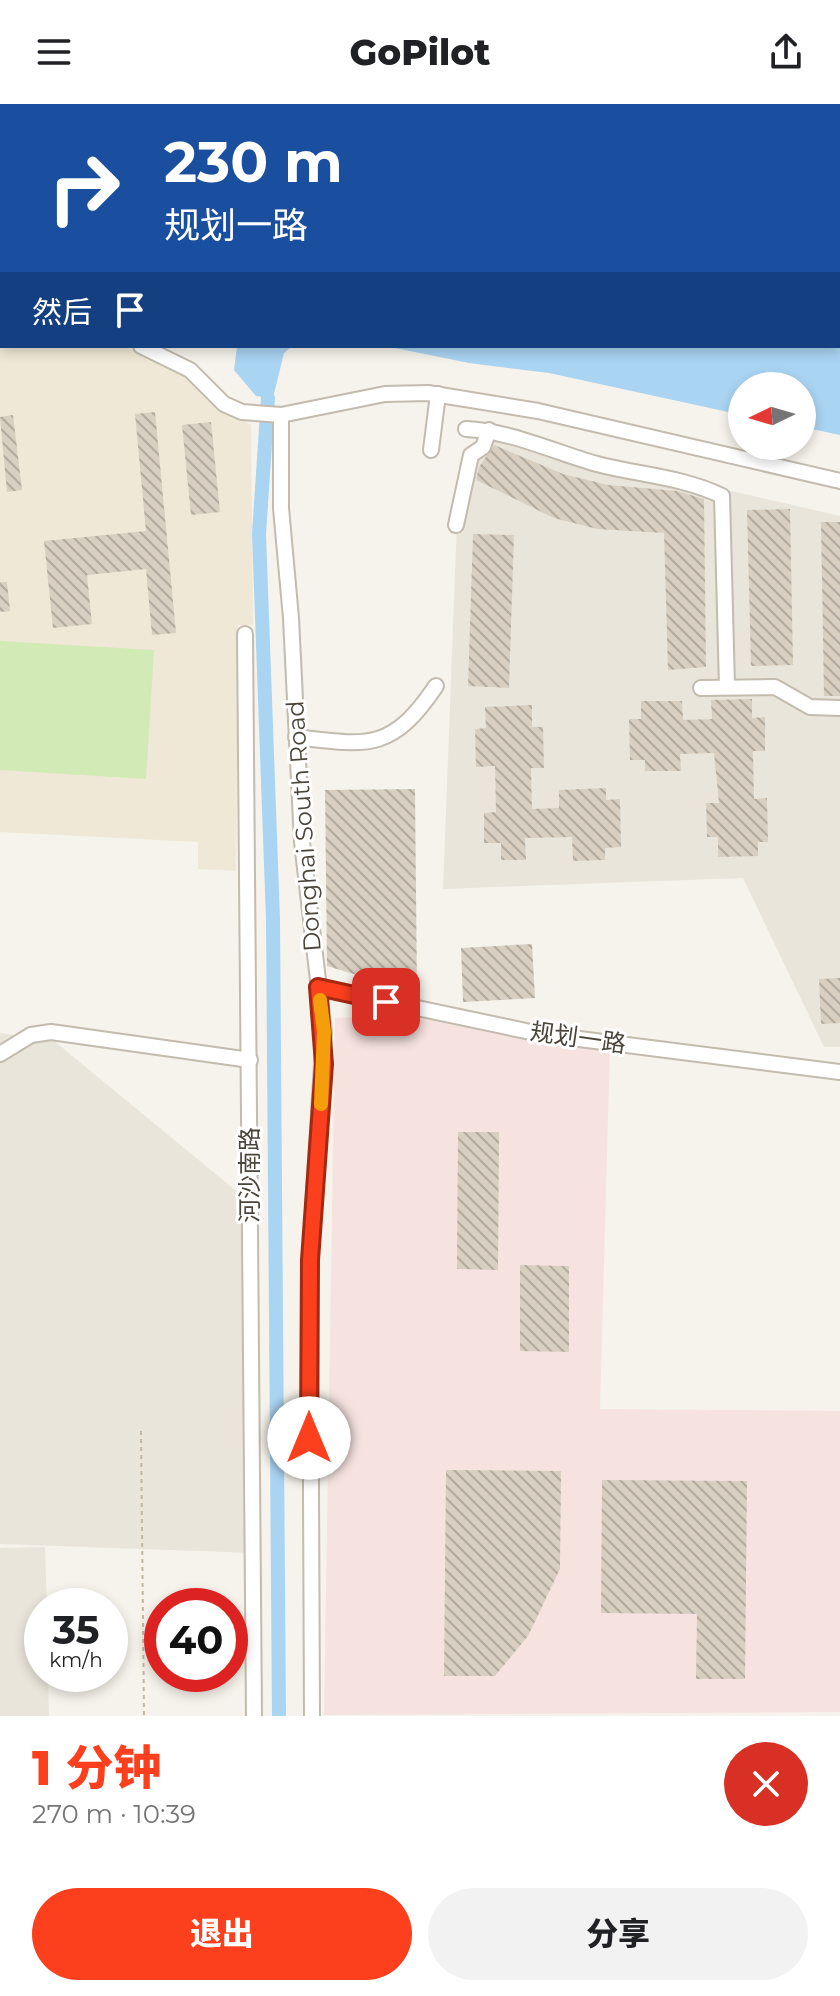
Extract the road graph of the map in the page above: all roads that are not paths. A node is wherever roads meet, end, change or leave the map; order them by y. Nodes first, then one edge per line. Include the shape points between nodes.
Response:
1 (146, 348) edge
2 (438, 394) junction
3 (275, 415) junction
4 (466, 429) dead end
5 (489, 430) junction
6 (431, 450) dead end
7 (840, 481) edge
8 (456, 525) dead end
9 (245, 634) dead end
10 (436, 686) dead end
11 (727, 687) junction
12 (701, 688) dead end
13 (840, 708) edge
14 (296, 737) junction
15 (318, 987) junction
16 (0, 1054) edge
17 (250, 1060) junction
18 (840, 1072) edge
19 (254, 1716) edge
20 (312, 1716) edge

1 - 3 street via 174,360 224,404
2 - 3 street via 385,394
2 - 6 street
2 - 7 street via 552,414
3 - 14 street, Donghai South Road
4 - 5 street
5 - 8 street via 483,447 471,455
5 - 11 street via 599,465 702,486 722,496
9 - 17 street, 河沙南路
10 - 14 street via 397,732 352,744
11 - 12 street
11 - 13 street via 775,687 810,707
14 - 15 street, Donghai South Road
15 - 18 street, 规划一路 via 540,1034
15 - 20 street, Donghai South Road via 324,1064 310,1260
16 - 17 street via 31,1035 51,1032
17 - 19 street, 河沙南路

